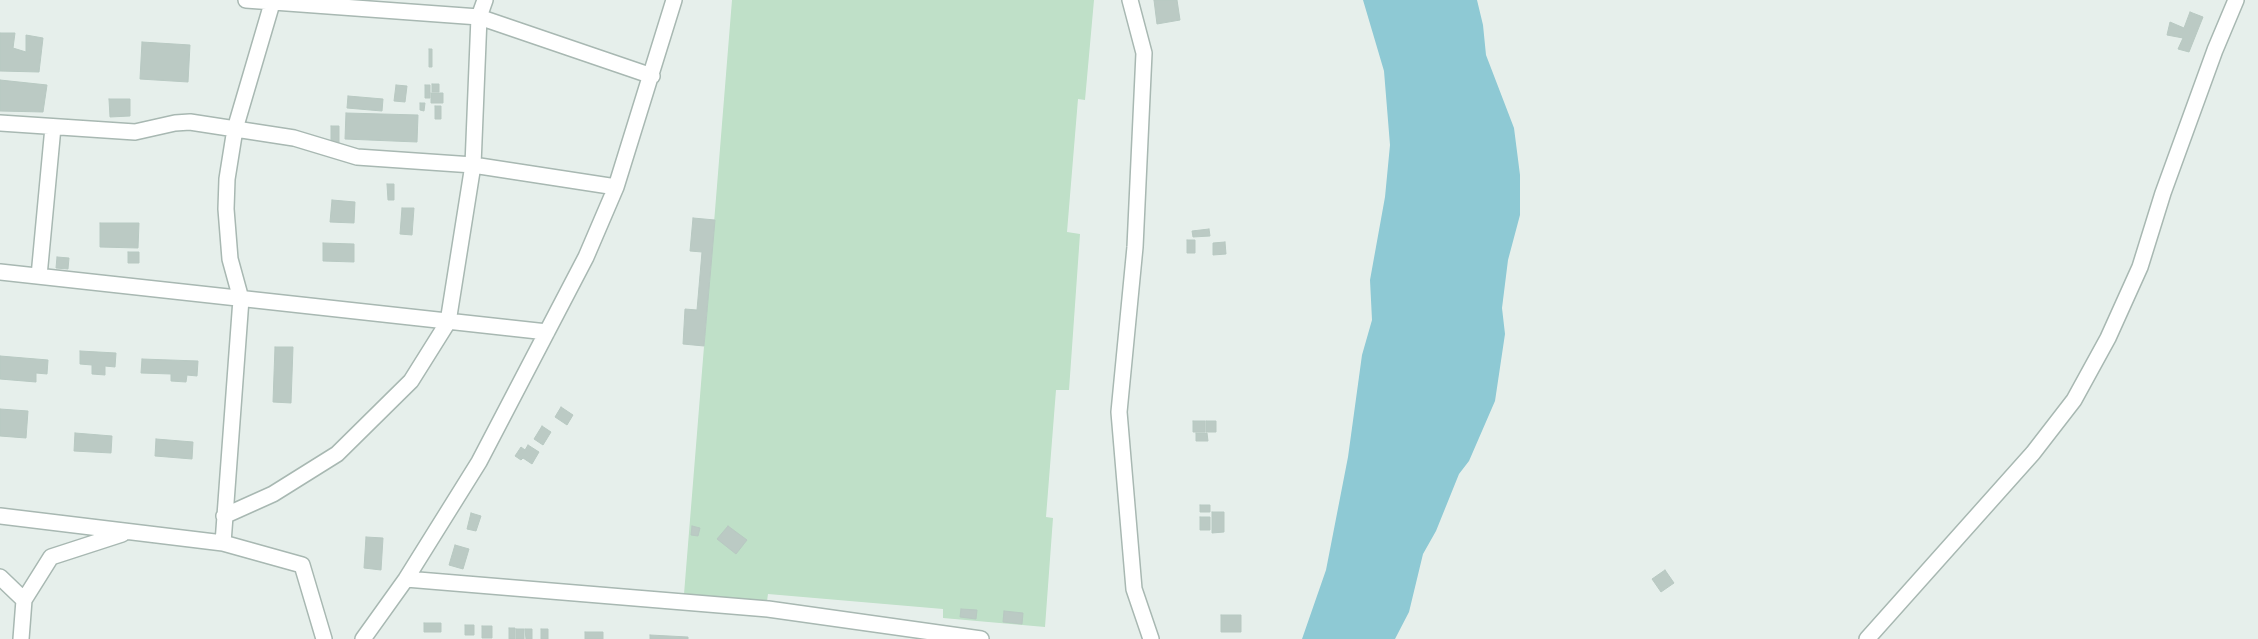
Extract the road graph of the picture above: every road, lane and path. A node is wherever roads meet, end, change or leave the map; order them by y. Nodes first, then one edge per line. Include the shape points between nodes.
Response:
1 (246, 0) edge
2 (485, 0) edge
3 (674, 0) edge
4 (1130, 0) edge
5 (2236, 0) edge
6 (272, 1) edge
7 (479, 17) junction
8 (652, 76) junction
9 (0, 123) edge
10 (53, 127) junction
11 (235, 129) junction
12 (473, 165) junction
13 (616, 187) junction
14 (0, 272) edge
15 (39, 276) junction
16 (240, 299) junction
17 (448, 322) junction
18 (547, 332) junction
19 (0, 516) edge
20 (224, 516) junction
21 (129, 532) junction
22 (223, 543) junction
23 (0, 577) edge
24 (406, 579) junction
25 (24, 600) junction
26 (21, 639) edge
27 (324, 639) edge
28 (363, 639) edge
29 (981, 639) edge
30 (1151, 639) edge
31 (1867, 639) edge

1 - 6 street
2 - 7 street
3 - 8 street
4 - 30 street via 1144,53 1136,247 1119,412 1134,589
5 - 31 street via 2211,59 2140,267 2108,338 2074,400 2033,453
6 - 7 street
6 - 11 street
7 - 8 street
7 - 12 street
8 - 13 street
9 - 10 street
10 - 11 street via 135,132 190,122
10 - 15 street
11 - 12 street via 294,138 358,157
11 - 16 street via 226,209 230,259
12 - 13 street
12 - 17 street
13 - 18 street via 586,257
14 - 15 street
15 - 16 street
16 - 17 street
16 - 20 street
17 - 18 street
17 - 20 street via 411,381 337,454 273,494
18 - 24 street via 479,462
19 - 21 street
20 - 22 street
21 - 22 street
21 - 25 street via 51,557
22 - 27 street via 302,565
23 - 25 street
24 - 28 street
24 - 29 street via 768,608
25 - 26 street

